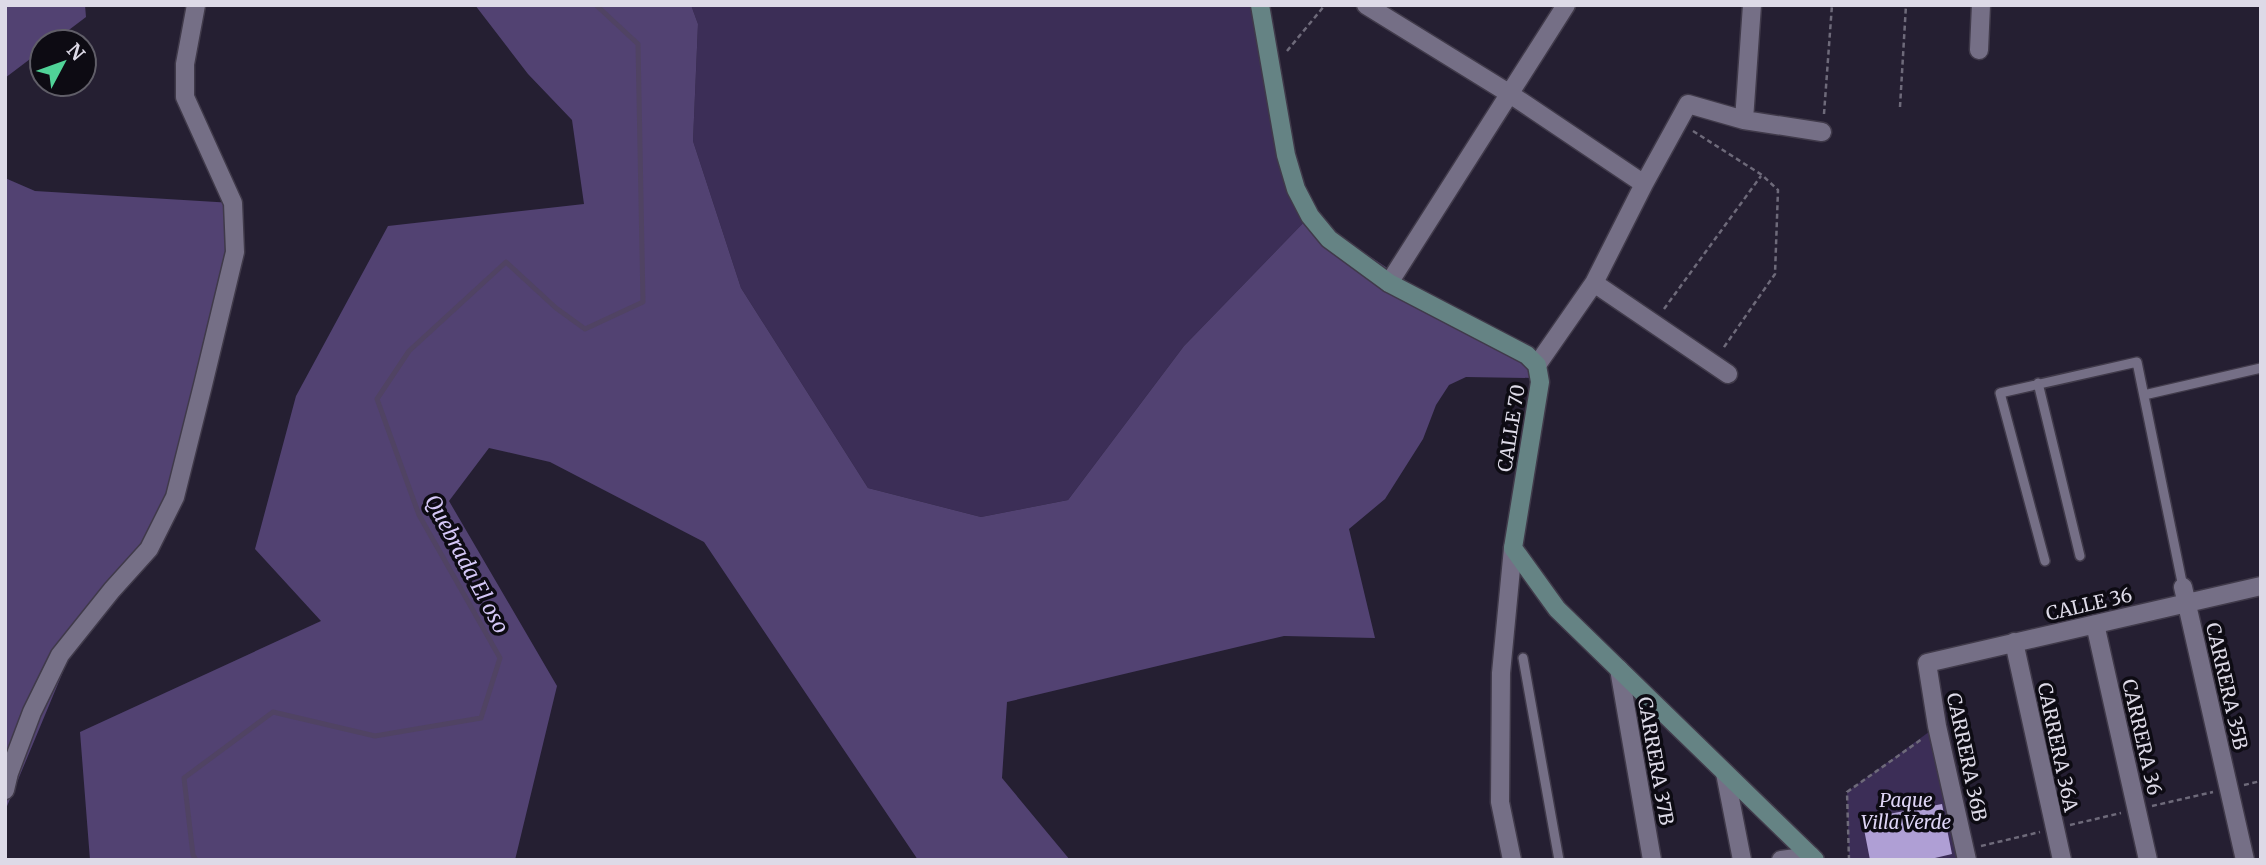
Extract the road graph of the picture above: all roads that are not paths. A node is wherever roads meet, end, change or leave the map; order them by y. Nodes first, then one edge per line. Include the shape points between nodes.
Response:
1 (196, 5) edge
2 (1260, 5) edge
3 (1366, 5) edge
4 (1566, 5) edge
5 (1752, 5) edge
6 (1982, 5) edge
7 (1979, 50) dead end
8 (1510, 94) junction
9 (1744, 120) junction
10 (1822, 132) road end
11 (1644, 184) junction
12 (1388, 283) junction
13 (1594, 284) junction
14 (1537, 365) junction
15 (2261, 368) edge
16 (1728, 374) dead end
17 (2038, 383) junction
18 (2144, 395) junction
19 (1513, 548) junction
20 (2080, 556) dead end
21 (2045, 561) dead end
22 (2261, 586) edge
23 (2185, 595) junction
24 (2095, 624) junction
25 (2014, 642) junction
26 (1523, 658) dead end
27 (1927, 663) joint
28 (1619, 669) junction
29 (1725, 773) junction
30 (5, 790) edge
31 (1966, 855) edge
32 (1813, 858) edge
33 (1513, 860) edge
34 (1559, 860) edge
35 (1652, 860) edge
36 (1742, 860) edge
37 (1781, 860) edge
38 (2062, 860) edge
39 (2148, 860) edge
40 (2245, 860) edge

1 - 30 street via 185,64 185,97 233,203 235,252 196,416 176,498 149,549 60,655 32,712
2 - 12 main road, CALLE 70 via 1296,189 1329,239
3 - 8 street
4 - 8 street
5 - 9 street
6 - 7 street
8 - 11 street
8 - 12 street
9 - 10 street
9 - 11 street via 1688,104
11 - 13 street
12 - 14 main road, CALLE 70 via 1527,355
13 - 14 street
13 - 16 street
14 - 19 main road, CALLE 70 via 1540,382
15 - 18 lane
17 - 18 lane via 2137,362
17 - 20 lane
17 - 21 lane via 2000,393
18 - 23 lane
19 - 28 main road via 1557,609
19 - 33 street, CALLE 70 via 1501,673 1500,802
22 - 23 street, CALLE 36
23 - 24 street, CALLE 36
23 - 40 street, CARRERA 35B
24 - 25 street, CALLE 36
24 - 39 street, CARRERA 36
25 - 27 street, CALLE 36
25 - 38 street, CARRERA 36A
26 - 34 lane
27 - 31 street, CARRERA 36B
28 - 29 main road
28 - 35 street, CARRERA 37B
29 - 32 main road
29 - 36 street
32 - 37 street

